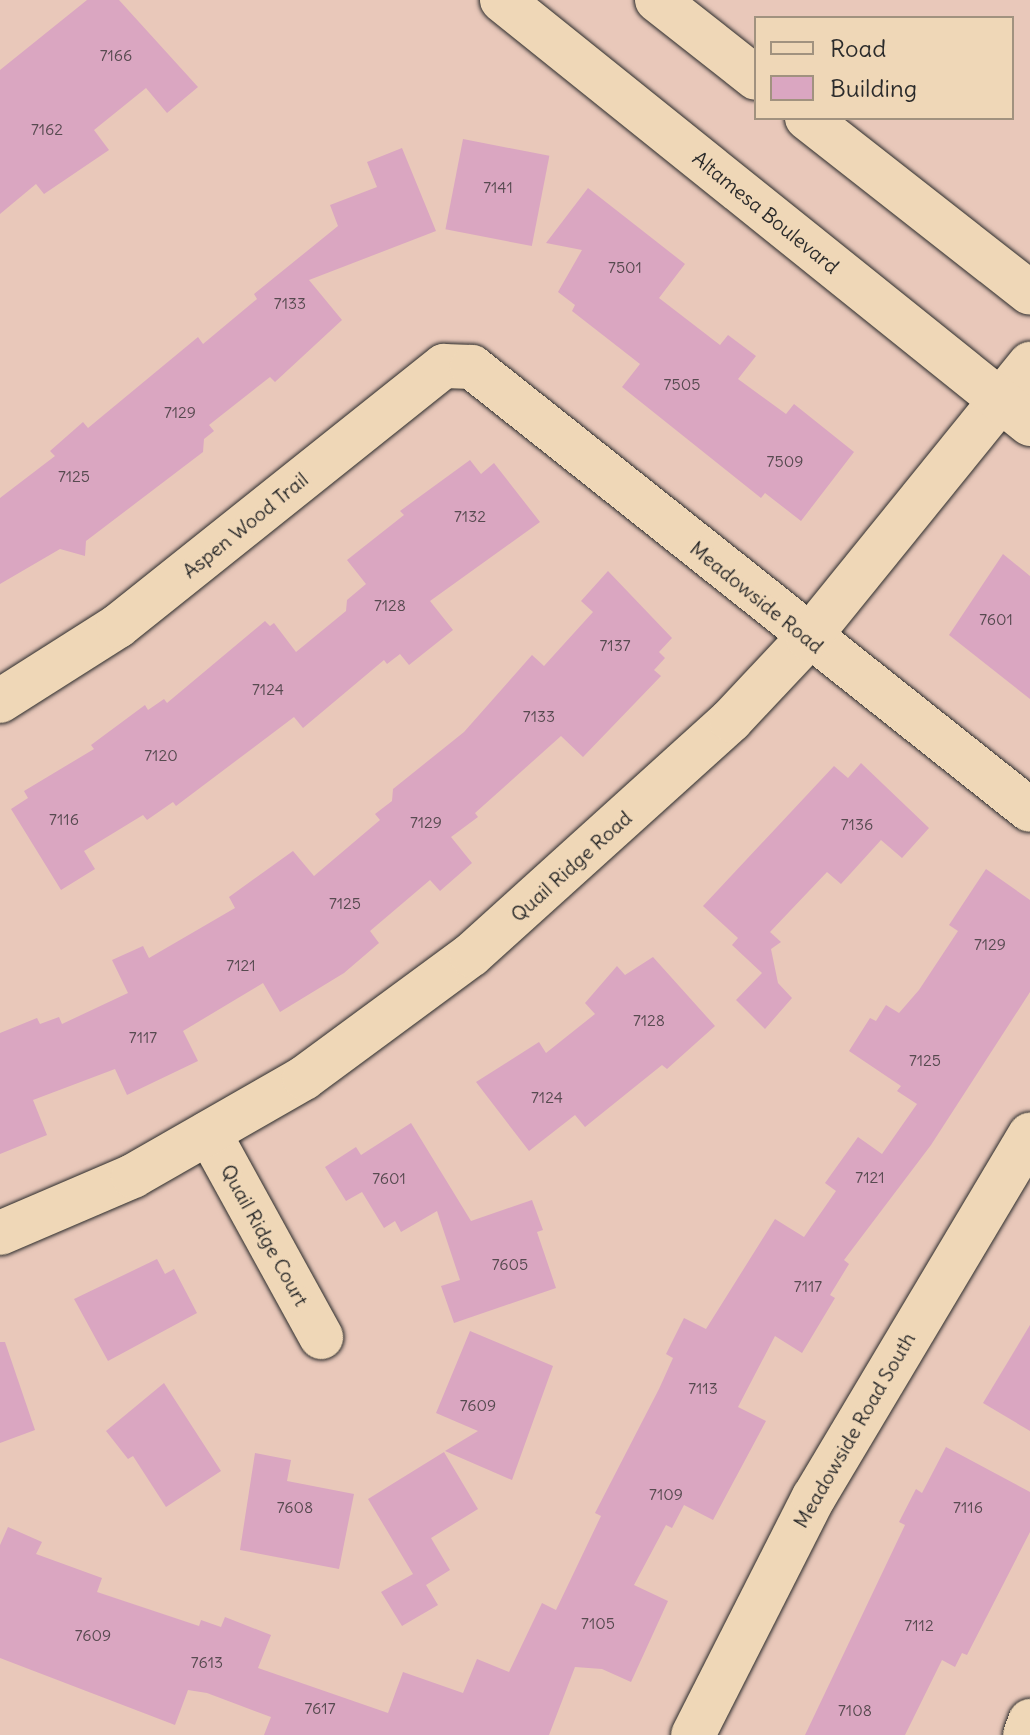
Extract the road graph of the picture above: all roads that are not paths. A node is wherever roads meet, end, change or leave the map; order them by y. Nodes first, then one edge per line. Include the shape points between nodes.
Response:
1 (502, 0) edge
2 (657, 0) edge
3 (754, 76) edge
4 (810, 120) edge
5 (1030, 293) edge
6 (1030, 364) edge
7 (489, 377) joint
8 (1016, 412) edge
9 (808, 638) junction
10 (0, 701) edge
11 (1030, 810) edge
12 (209, 1133) junction
13 (1030, 1134) edge
14 (0, 1233) edge
15 (321, 1337) dead end
16 (1030, 1721) edge
17 (693, 1735) edge
18 (1025, 1735) edge

1 - 8 street, Altamesa Boulevard
2 - 3 street
4 - 5 street
6 - 8 street, Quail Ridge Road
7 - 9 street, Meadowside Road
7 - 10 street, Aspen Wood Trail via 472,367 444,366 118,626
8 - 9 street, Quail Ridge Road
9 - 11 street, Meadowside Road
9 - 12 street, Quail Ridge Road via 731,720 471,955 304,1078
12 - 14 street, Quail Ridge Road via 133,1176
12 - 15 street, Quail Ridge Court
13 - 17 street, Meadowside Road South via 814,1497
16 - 18 street

